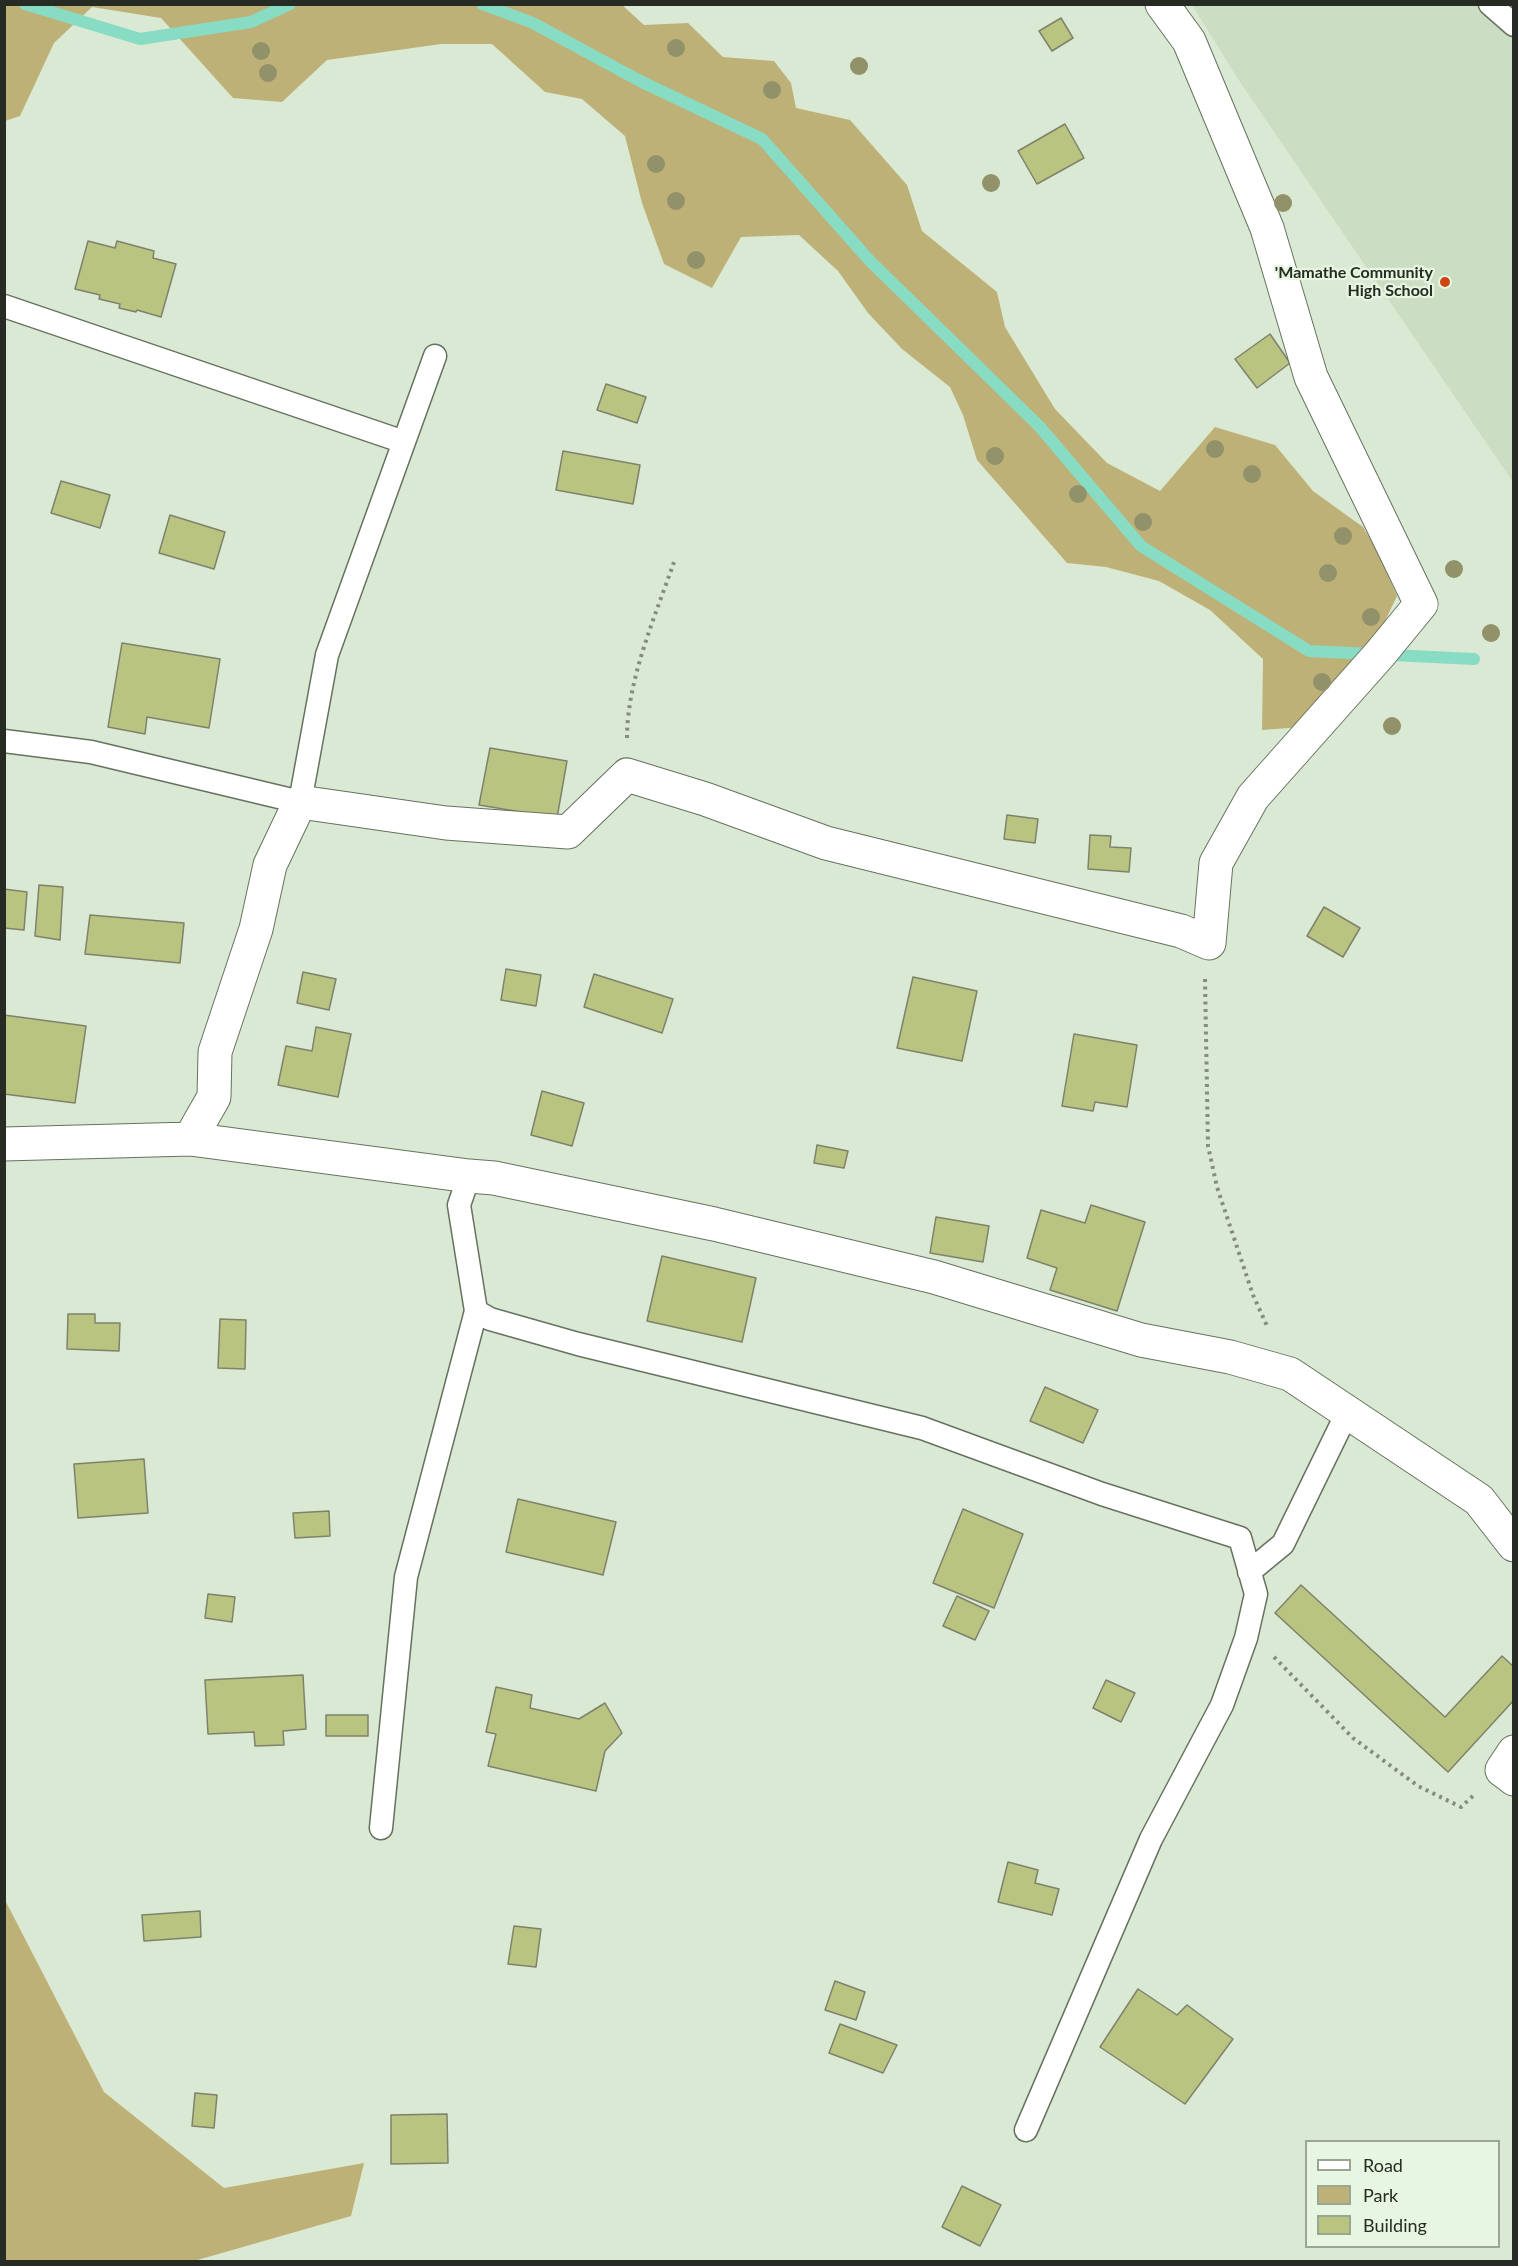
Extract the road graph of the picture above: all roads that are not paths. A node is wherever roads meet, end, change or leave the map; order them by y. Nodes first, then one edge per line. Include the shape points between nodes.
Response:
1 (1162, 4) edge
2 (1490, 4) edge
3 (1514, 25) edge
4 (4, 306) edge
5 (435, 356) dead end
6 (404, 442) junction
7 (4, 741) edge
8 (300, 802) junction
9 (190, 1139) junction
10 (4, 1144) edge
11 (469, 1176) junction
12 (476, 1311) junction
13 (1347, 1413) junction
14 (1514, 1545) edge
15 (1249, 1572) junction
16 (381, 1828) dead end
17 (1026, 2130) dead end

1 - 8 street via 1189,41 1267,228 1311,377 1421,604 1253,797 1216,863 1209,943 1181,931 826,843 627,775 568,832 446,823
2 - 3 lane
4 - 6 lane
5 - 6 lane
6 - 8 lane via 327,655
7 - 8 lane via 91,752
8 - 9 street via 270,865 256,929 215,1052 214,1097
9 - 10 street
9 - 11 street
11 - 12 lane via 459,1205
11 - 13 street via 738,1230 934,1277 1141,1340 1230,1357 1290,1374
12 - 15 lane via 490,1319 578,1344 922,1428 1102,1494 1240,1538
12 - 16 lane via 406,1577
13 - 14 street via 1479,1500
13 - 15 lane via 1283,1544
15 - 17 lane via 1256,1594 1246,1638 1222,1705 1151,1839

